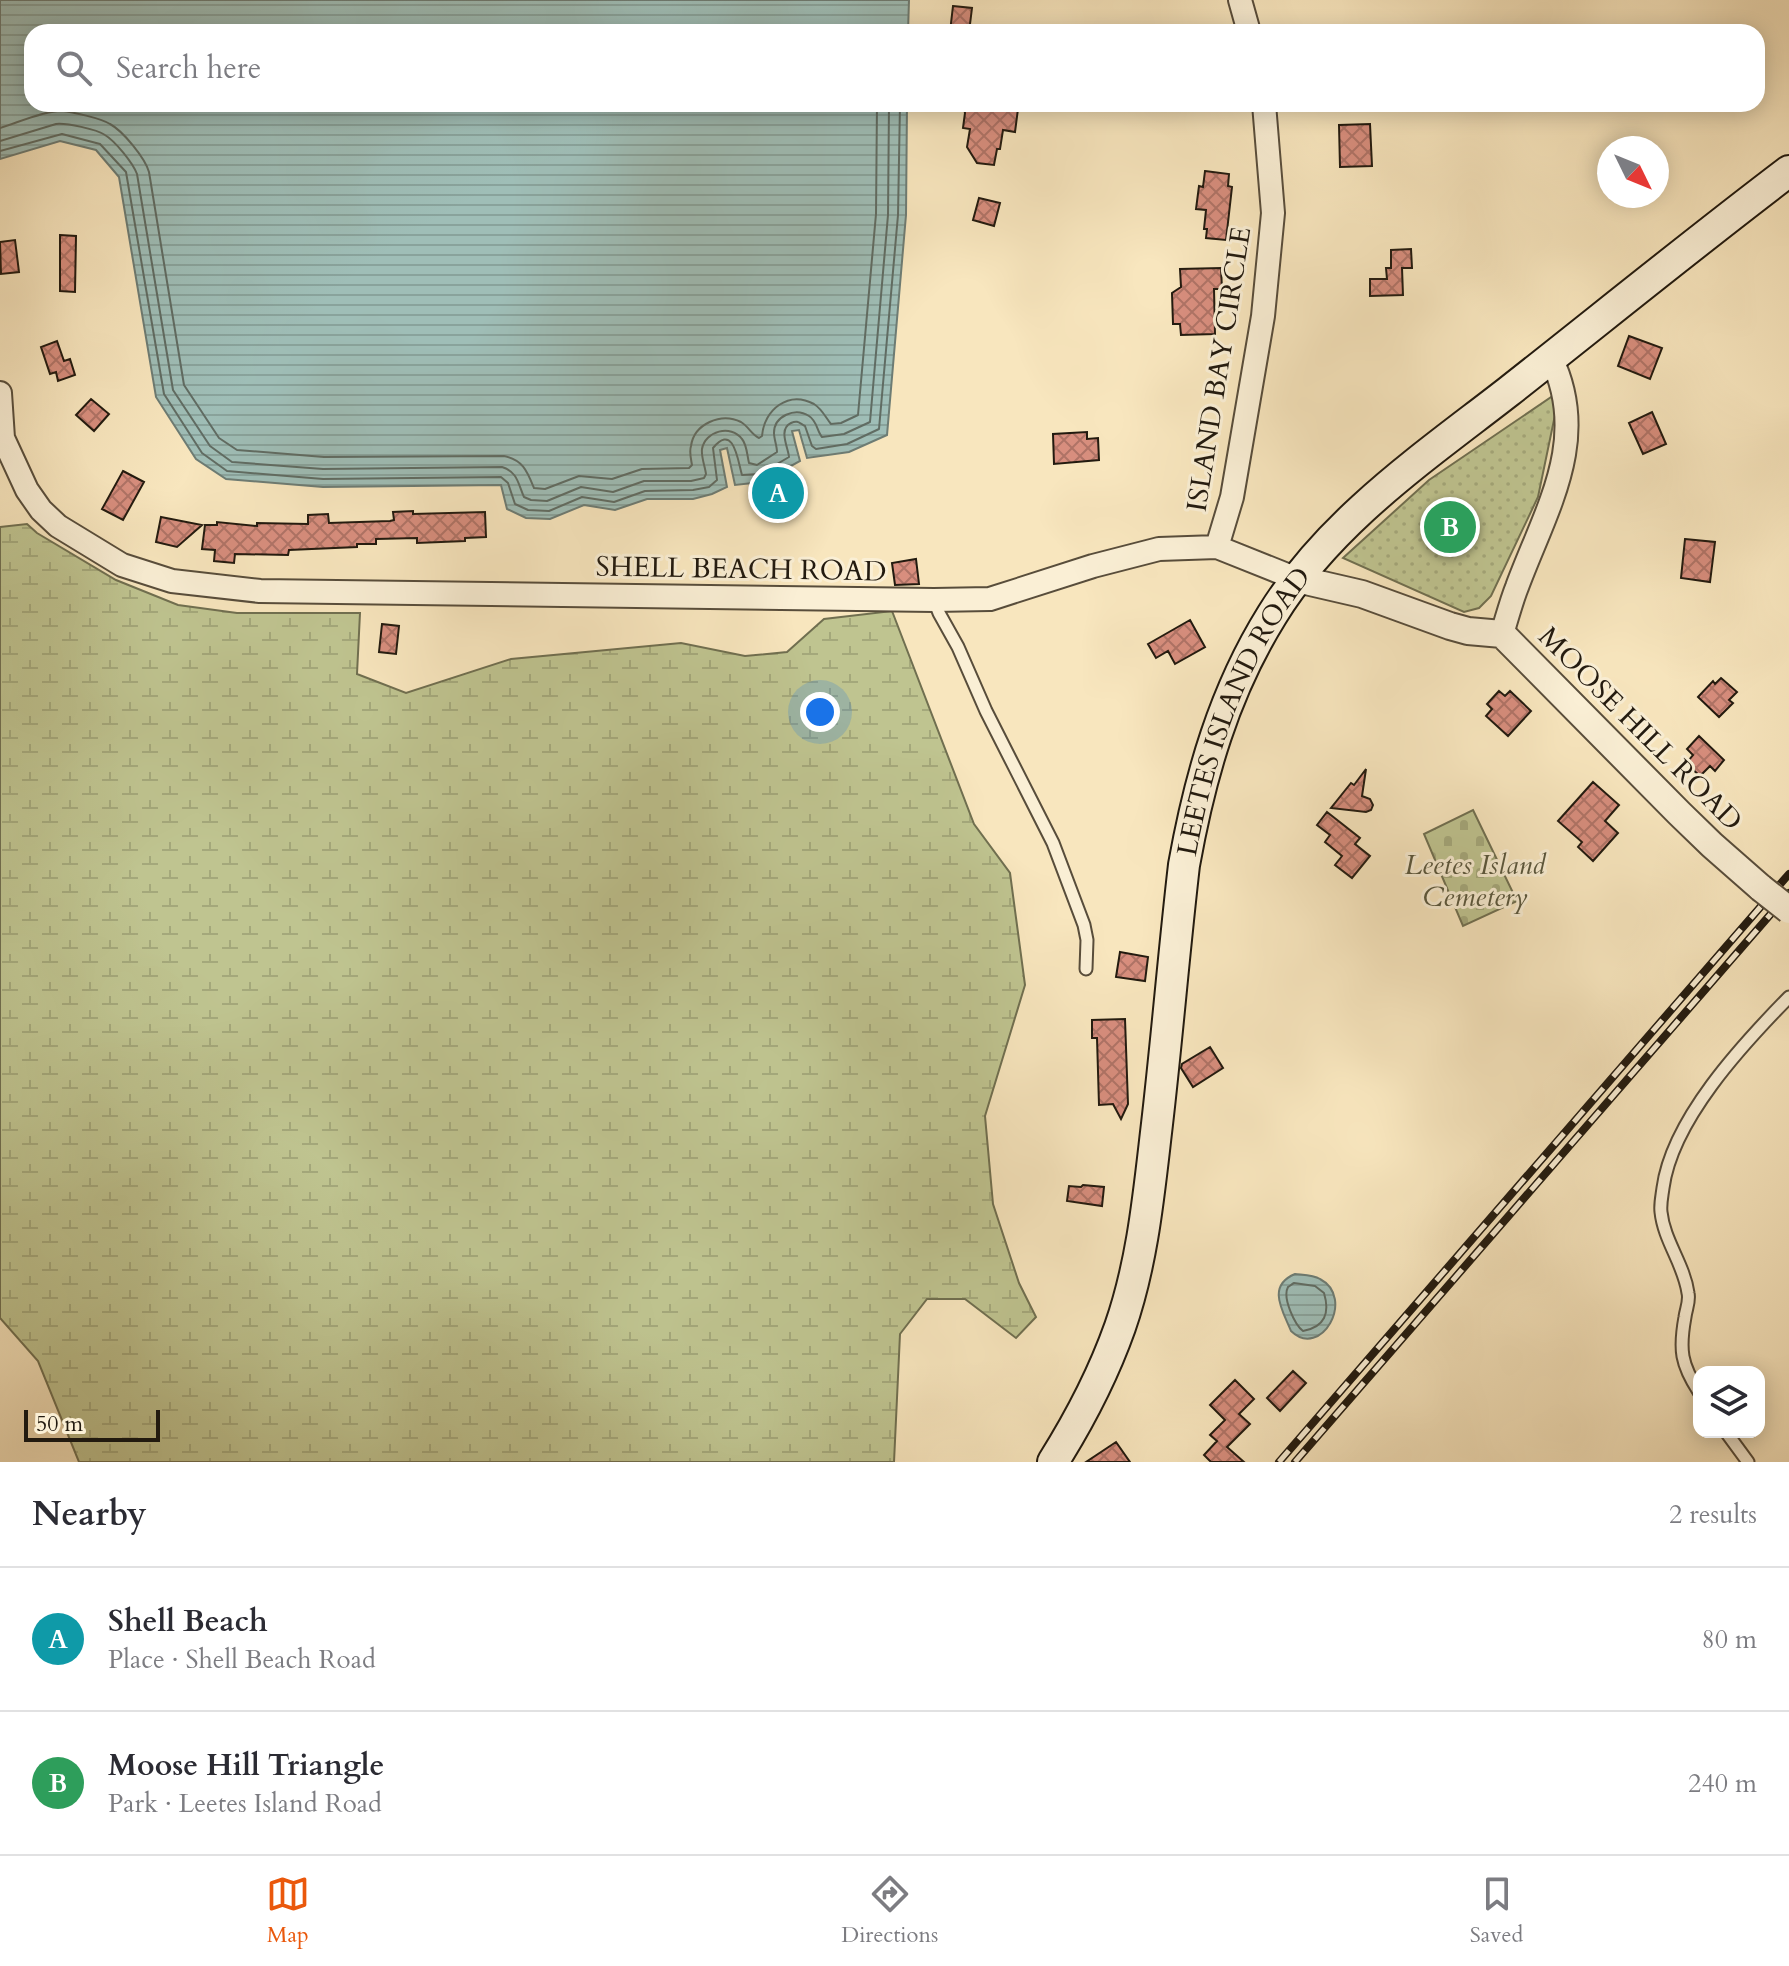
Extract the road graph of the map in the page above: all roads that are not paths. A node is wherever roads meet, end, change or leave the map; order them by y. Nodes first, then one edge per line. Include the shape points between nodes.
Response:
1 (1240, 0) edge
2 (1247, 24) edge
3 (1265, 112) edge
4 (1789, 171) edge
5 (1551, 358) junction
6 (0, 393) edge
7 (2, 438) edge
8 (1217, 547) junction
9 (1297, 579) junction
10 (934, 600) junction
11 (1502, 634) junction
12 (1789, 910) edge
13 (1086, 969) dead end
14 (1789, 997) edge
15 (1693, 1382) edge
16 (1730, 1438) edge
17 (1053, 1462) edge
18 (1748, 1462) edge

1 - 2 street
3 - 8 street, ISLAND BAY CIRCLE via 1273,213 1263,316 1232,497
4 - 5 main road, LEETES ISLAND ROAD
5 - 9 main road, LEETES ISLAND ROAD via 1355,515
5 - 11 street via 1564,395 1562,467
6 - 7 street
7 - 10 street, SHELL BEACH ROAD via 27,490 58,526 122,565 172,581 260,591
8 - 9 street, SHELL BEACH ROAD
8 - 10 street, SHELL BEACH ROAD via 1159,549 990,599
9 - 11 street, MOOSE HILL ROAD via 1362,594 1468,631
9 - 17 main road, LEETES ISLAND ROAD via 1235,682 1203,772 1184,865 1140,1249 1111,1353
10 - 13 lane via 1053,843 1084,925
11 - 12 street, MOOSE HILL ROAD, bridge via 1712,845
14 - 15 lane via 1739,1051 1679,1133 1664,1179 1664,1232 1689,1296 1681,1356
16 - 18 lane

